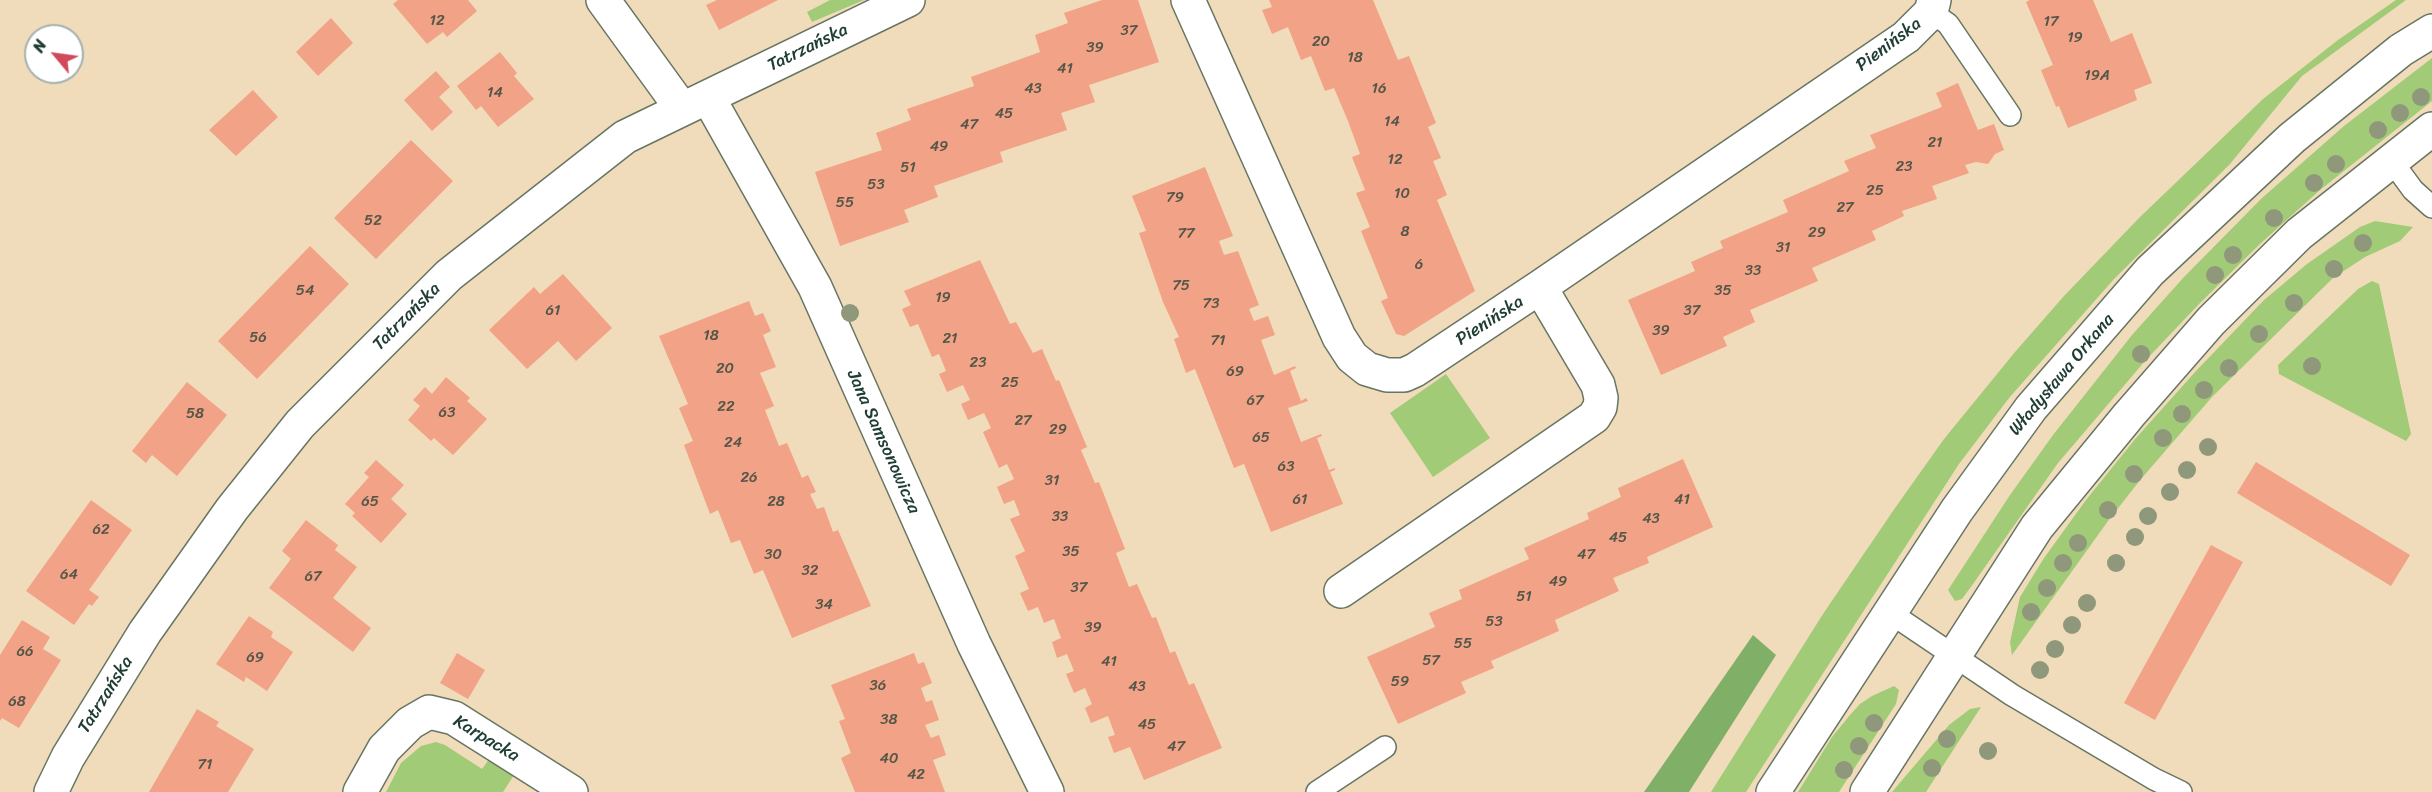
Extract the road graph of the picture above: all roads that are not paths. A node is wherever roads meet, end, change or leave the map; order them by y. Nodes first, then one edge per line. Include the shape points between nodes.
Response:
1 (603, 0) edge
2 (908, 0) edge
3 (1188, 0) edge
4 (1932, 6) edge
5 (2432, 31) edge
6 (695, 103) junction
7 (2010, 115) dead end
8 (2432, 129) edge
9 (2391, 160) junction
10 (2432, 207) edge
11 (1540, 287) junction
12 (1341, 591) dead end
13 (1889, 612) junction
14 (1954, 655) junction
15 (1385, 747) dead end
16 (2150, 785) edge
17 (51, 792) edge
18 (360, 792) edge
19 (572, 792) edge
20 (1047, 792) edge
21 (1317, 792) edge
22 (1773, 792) edge
23 (1867, 792) edge
24 (2181, 792) edge

1 - 6 street, Jana Samsonowicza
2 - 6 street, Tatrzańska
3 - 11 street, Pienińska via 1339,337 1352,357 1367,369 1404,375
4 - 7 lane
4 - 11 street, Pienińska via 1906,37
5 - 13 street, Władysława Orkana via 2401,50 2292,138 2150,271 2031,408
6 - 17 street, Tatrzańska via 625,137 449,275 300,424 232,509 145,632 68,757
6 - 20 street, Jana Samsonowicza via 815,287 974,644
8 - 9 street
9 - 10 lane via 2413,190
9 - 14 street via 2299,234 2211,321 2037,527
11 - 12 street via 1598,385 1600,407 1594,417
13 - 14 lane
13 - 22 street, Władysława Orkana
14 - 16 lane
14 - 23 street
15 - 21 lane
16 - 24 lane
18 - 19 street, Karpacka via 384,749 410,723 429,712 454,718

